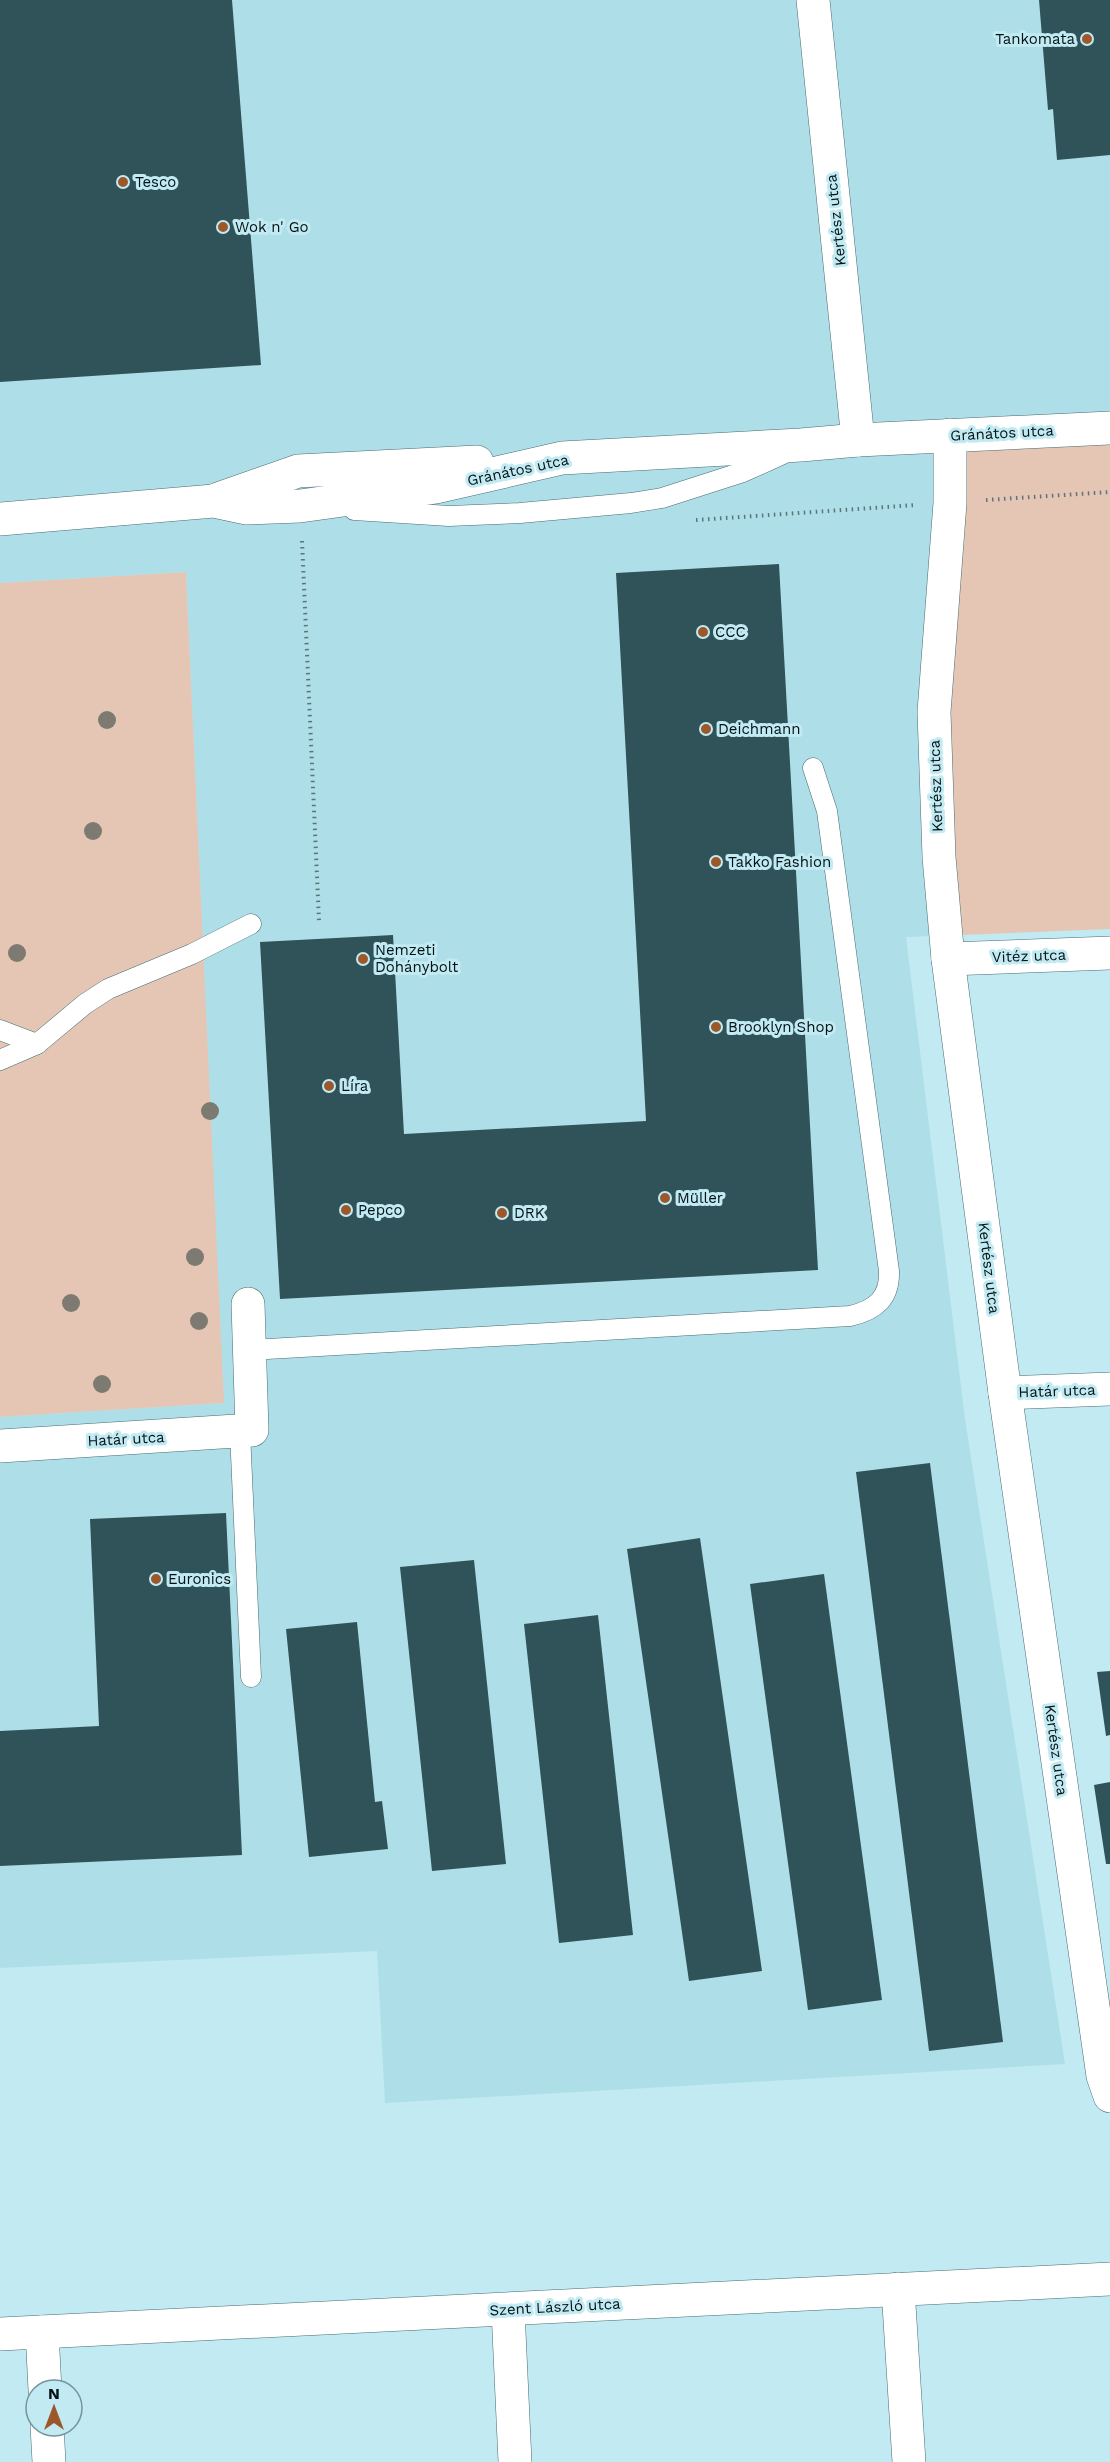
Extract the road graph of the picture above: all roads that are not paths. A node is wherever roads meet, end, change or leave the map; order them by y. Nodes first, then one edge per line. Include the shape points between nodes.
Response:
1 (813, 0) edge
2 (1110, 428) edge
3 (950, 435) junction
4 (858, 440) junction
5 (801, 446) junction
6 (562, 458) junction
7 (214, 501) junction
8 (300, 506) junction
9 (0, 519) edge
10 (813, 768) dead end
11 (251, 924) dead end
12 (1110, 953) edge
13 (948, 959) junction
14 (0, 1030) edge
15 (37, 1044) junction
16 (0, 1060) edge
17 (248, 1304) dead end
18 (250, 1350) junction
19 (1110, 1389) edge
20 (1005, 1393) junction
21 (246, 1431) junction
22 (0, 1446) edge
23 (251, 1677) dead end
24 (1110, 2096) edge
25 (1110, 2279) edge
26 (898, 2289) junction
27 (508, 2310) junction
28 (42, 2332) junction
29 (0, 2334) edge
30 (44, 2378) edge
31 (48, 2438) edge
32 (49, 2462) edge
33 (515, 2462) edge
34 (909, 2462) edge

1 - 4 street, Kertész utca
2 - 3 street, Gránátos utca
3 - 4 street, Gránátos utca
3 - 13 street, Kertész utca via 950,502 934,712 939,857
4 - 5 street, Gránátos utca
5 - 6 street, Gránátos utca
5 - 8 lane via 743,472 662,498 631,502 449,516
6 - 7 street via 298,471
6 - 8 street, Gránátos utca via 435,488
7 - 8 street, Gránátos utca via 247,508
7 - 9 street, Gránátos utca
10 - 18 lane via 827,811 889,1270 887,1291 876,1307 850,1316
11 - 15 lane via 108,989
12 - 13 street, Vitéz utca
13 - 20 street, Kertész utca
14 - 15 lane
15 - 16 lane
17 - 18 street
18 - 21 street
19 - 20 street, Határ utca
20 - 24 street, Kertész utca via 1103,2076
21 - 22 street, Határ utca
21 - 23 lane
25 - 26 street, Szent László utca
26 - 27 street, Szent László utca
26 - 34 street
27 - 28 street, Szent László utca
27 - 33 street
28 - 29 street, Szent László utca
28 - 30 street
31 - 32 street

